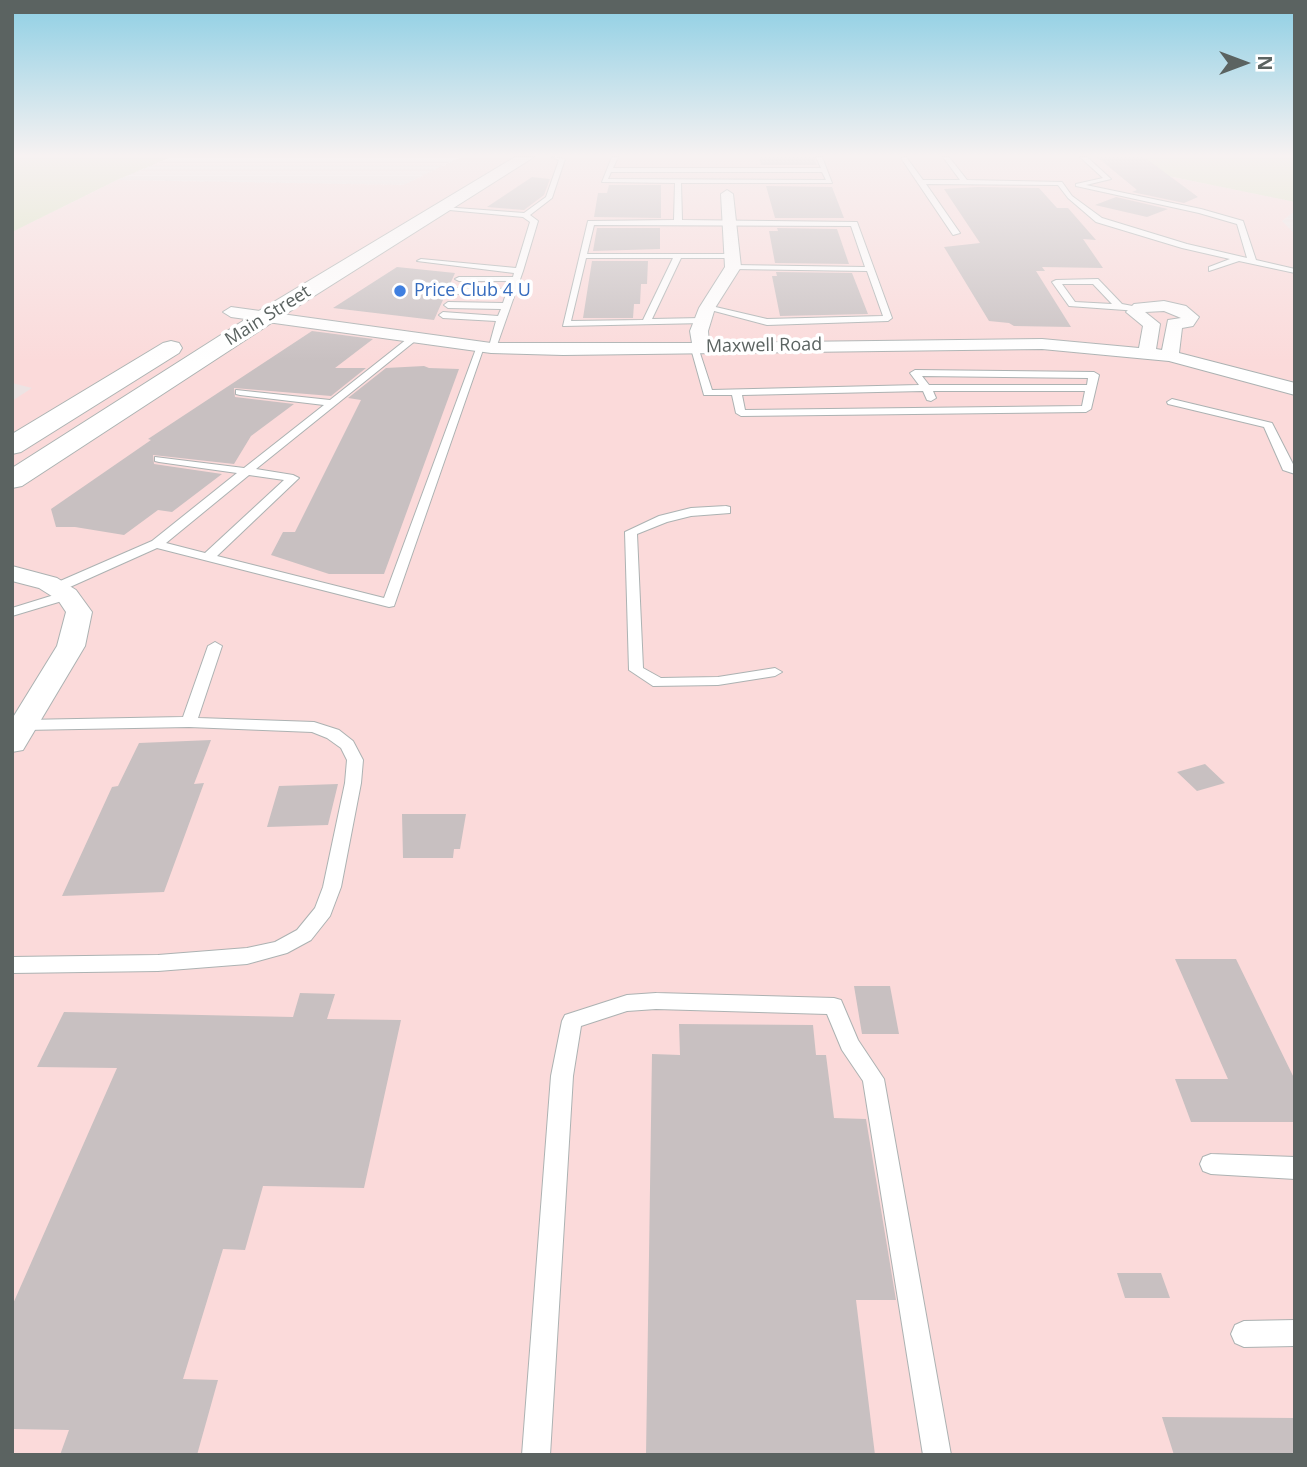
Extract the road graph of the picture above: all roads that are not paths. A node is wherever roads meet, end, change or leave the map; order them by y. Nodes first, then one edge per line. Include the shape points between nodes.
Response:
1 (412, 225) edge
2 (533, 225) edge
3 (590, 225) edge
4 (730, 225) edge
5 (855, 225) edge
6 (951, 225) edge
7 (1117, 225) edge
8 (1241, 225) edge
9 (956, 233) dead end
10 (333, 253) dead end
11 (583, 256) junction
12 (678, 256) junction
13 (1239, 258) junction
14 (421, 261) dead end
15 (733, 261) junction
16 (1252, 261) junction
17 (870, 268) junction
18 (1212, 269) dead end
19 (1295, 271) edge
20 (296, 274) dead end
21 (517, 275) junction
22 (459, 279) dead end
23 (455, 291) dead end
24 (511, 292) junction
25 (264, 305) junction
26 (448, 305) dead end
27 (1118, 305) junction
28 (506, 306) junction
29 (1139, 308) junction
30 (443, 315) dead end
31 (705, 315) junction
32 (501, 319) junction
33 (646, 322) junction
34 (415, 337) junction
35 (486, 347) junction
36 (697, 347) junction
37 (1147, 353) junction
38 (1170, 356) junction
39 (926, 388) junction
40 (1091, 388) junction
41 (1295, 389) edge
42 (736, 392) junction
43 (240, 393) dead end
44 (1172, 402) dead end
45 (332, 403) junction
46 (937, 411) junction
47 (12, 446) edge
48 (159, 459) dead end
49 (248, 471) junction
50 (1295, 471) edge
51 (12, 480) edge
52 (726, 510) dead end
53 (156, 544) junction
54 (208, 557) junction
55 (12, 573) edge
56 (62, 592) junction
57 (12, 612) edge
58 (215, 646) dead end
59 (775, 672) dead end
60 (189, 722) junction
61 (16, 735) edge
62 (12, 965) edge
63 (1212, 1164) dead end
64 (1295, 1168) edge
65 (1295, 1333) edge
66 (1244, 1334) dead end
67 (536, 1455) edge
68 (937, 1455) edge

1 - 25 main road, Main Street
2 - 21 lane
3 - 11 lane
4 - 15 street
5 - 17 lane
6 - 9 lane
7 - 13 lane
8 - 16 lane
10 - 20 main road, Main Street
11 - 12 lane
11 - 33 lane via 566,324
12 - 15 lane
12 - 33 lane
13 - 16 lane
13 - 18 lane
14 - 21 lane
15 - 17 lane
15 - 31 street
16 - 19 lane
17 - 31 lane via 888,318 766,322
21 - 22 lane
21 - 24 lane
23 - 24 lane
24 - 28 lane
25 - 34 street, Maxwell Road
25 - 47 main road, Main Street via 214,322
25 - 51 main road, Main Street
26 - 28 lane
27 - 27 lane via 1072,304 1056,282 1096,281
27 - 29 lane
28 - 32 lane
29 - 37 street via 1135,316 1152,324
29 - 38 street via 1164,306 1190,314 1190,320 1174,324
30 - 32 lane
31 - 33 lane
31 - 36 street
32 - 35 lane
34 - 35 street, Maxwell Road
34 - 45 lane
35 - 36 street, Maxwell Road
35 - 54 lane via 389,603
36 - 37 street, Maxwell Road via 1042,344
36 - 42 lane via 708,393
37 - 38 street, Maxwell Road
38 - 41 street, Maxwell Road
39 - 40 lane
39 - 40 lane via 915,373 1094,375
39 - 42 lane
39 - 46 lane
40 - 46 lane via 1086,409
42 - 46 lane via 741,413
43 - 45 lane
44 - 50 lane via 1268,425 1289,470
45 - 49 lane
48 - 49 lane
49 - 53 lane
49 - 54 lane via 293,478
52 - 59 lane via 691,512 631,532 636,670 658,683 718,681
53 - 54 lane
53 - 56 lane
55 - 56 street
56 - 57 lane
56 - 61 street via 79,612 71,646
58 - 60 lane
60 - 61 lane
60 - 62 lane via 314,727 347,745 355,760 353,783 323,911 304,935 280,948 247,956 158,963
63 - 64 lane
65 - 66 lane
67 - 68 lane via 562,1076 572,1021 626,1003 656,1001 834,1006 849,1044 873,1079

